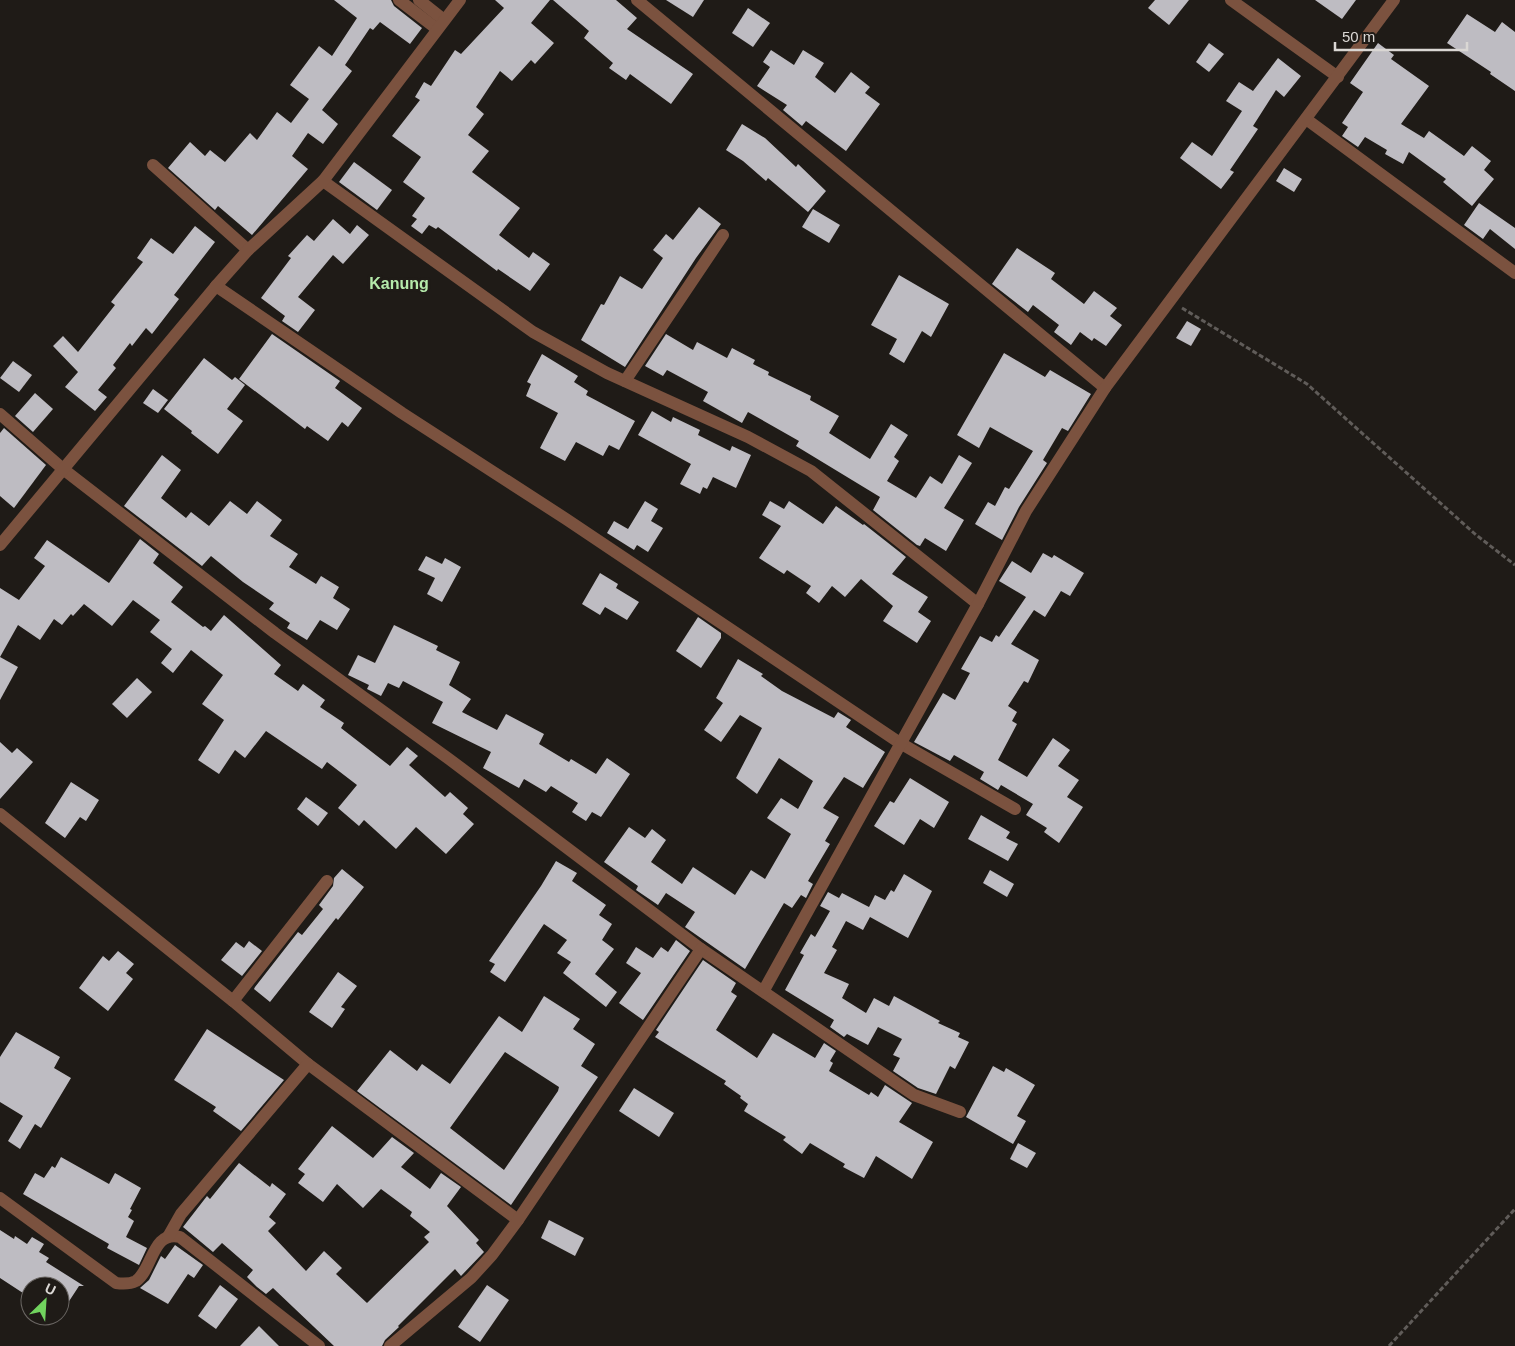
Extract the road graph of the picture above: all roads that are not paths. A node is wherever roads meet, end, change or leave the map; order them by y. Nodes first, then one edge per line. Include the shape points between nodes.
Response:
1 (399, 0) edge
2 (419, 0) edge
3 (460, 0) edge
4 (637, 0) edge
5 (1231, 0) edge
6 (1394, 0) edge
7 (440, 24) junction
8 (1338, 77) junction
9 (1306, 119) junction
10 (153, 165) dead end
11 (323, 181) junction
12 (722, 235) dead end
13 (248, 250) junction
14 (1515, 273) edge
15 (216, 286) junction
16 (624, 381) junction
17 (1105, 388) junction
18 (0, 414) edge
19 (63, 469) junction
20 (0, 545) edge
21 (978, 604) junction
22 (900, 743) junction
23 (1015, 809) dead end
24 (0, 814) edge
25 (327, 881) dead end
26 (701, 949) junction
27 (764, 990) junction
28 (233, 1001) junction
29 (308, 1064) junction
30 (960, 1112) dead end
31 (0, 1198) edge
32 (518, 1220) junction
33 (168, 1237) junction
34 (319, 1346) edge
35 (390, 1346) edge

1 - 7 street
2 - 7 street
3 - 7 street
4 - 17 street
5 - 8 street
6 - 8 street
7 - 11 street
8 - 9 street
9 - 14 street
9 - 17 street
10 - 13 street
11 - 13 street
11 - 16 street via 533,332
12 - 16 street
13 - 15 street
15 - 19 street
15 - 22 street
16 - 21 street via 748,437 811,471
17 - 21 street via 1026,512
18 - 19 street
19 - 20 street
19 - 26 street via 275,633
21 - 22 street
22 - 23 street
22 - 27 street
24 - 28 street
25 - 28 street
26 - 27 street
26 - 32 street
27 - 30 street via 914,1095
28 - 29 street
29 - 32 street
29 - 33 street via 181,1214
31 - 33 street via 116,1283 127,1284 137,1280 162,1240
32 - 35 street via 471,1278
33 - 34 street via 180,1237

